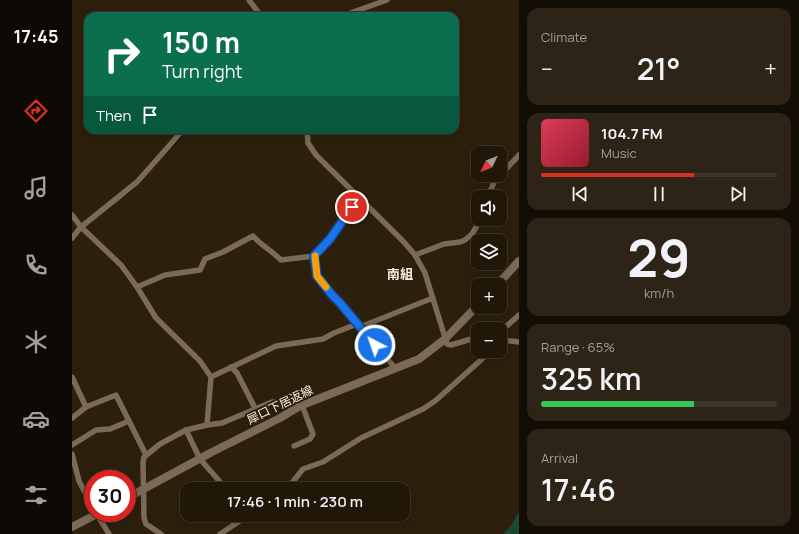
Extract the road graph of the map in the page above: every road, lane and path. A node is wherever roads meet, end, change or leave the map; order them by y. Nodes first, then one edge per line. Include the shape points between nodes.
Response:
1 (249, 0) edge
2 (387, 0) edge
3 (258, 12) edge
4 (353, 12) edge
5 (179, 134) edge
6 (307, 134) edge
7 (519, 155) edge
8 (490, 190) edge
9 (359, 197) junction
10 (72, 215) edge
11 (477, 226) edge
12 (81, 227) junction
13 (72, 238) edge
14 (415, 255) junction
15 (314, 256) junction
16 (519, 261) edge
17 (503, 278) edge
18 (137, 287) junction
19 (433, 298) junction
20 (471, 312) edge
21 (519, 315) edge
22 (359, 326) junction
23 (507, 326) edge
24 (445, 339) junction
25 (471, 339) edge
26 (507, 341) edge
27 (519, 342) edge
28 (483, 358) edge
29 (231, 367) junction
30 (396, 369) junction
31 (72, 377) edge
32 (211, 378) junction
33 (301, 406) junction
34 (86, 407) junction
35 (255, 408) junction
36 (72, 418) edge
37 (129, 421) junction
38 (206, 424) junction
39 (186, 430) junction
40 (72, 445) edge
41 (294, 446) dead end
42 (72, 454) edge
43 (146, 455) junction
44 (200, 459) junction
45 (220, 482) edge
46 (293, 482) edge
47 (143, 489) junction
48 (84, 491) edge
49 (136, 493) edge
50 (84, 520) edge
51 (102, 522) edge
52 (237, 522) edge
53 (234, 524) joint
54 (72, 527) edge
55 (109, 534) edge
56 (161, 534) edge
57 (220, 534) edge

1 - 3 street
2 - 4 street
5 - 12 street via 131,188
6 - 9 street via 308,143 316,155
7 - 8 street
9 - 14 street
9 - 15 street via 330,239
10 - 12 street
11 - 14 street via 465,240 444,244
12 - 13 street
12 - 18 street via 121,265
14 - 19 street via 425,273
15 - 18 street via 281,260 253,236 204,259 200,270 165,274
15 - 22 street via 317,276
16 - 17 main road
18 - 32 street via 156,318 200,361
19 - 22 street
19 - 24 street
20 - 24 main road, 犀口下居返線
21 - 23 street
22 - 29 street via 323,339 276,346
22 - 30 street
24 - 25 street via 447,344 451,345
24 - 30 main road, 犀口下居返線 via 419,359
26 - 27 street
28 - 46 street via 435,401 361,438 323,462 303,469
29 - 32 street
29 - 35 street via 237,373
30 - 33 main road, 犀口下居返線
31 - 34 street
32 - 38 street
33 - 35 street via 272,402
33 - 41 street via 313,434 310,439
33 - 44 main road, 犀口下居返線
34 - 36 street
34 - 37 street via 116,395
35 - 38 street via 222,423
37 - 40 street via 110,430 96,430
37 - 43 street
38 - 39 street
39 - 43 street
39 - 44 street
42 - 48 street via 78,481
43 - 47 street via 143,462
44 - 45 street
44 - 47 main road, 犀口下居返線
47 - 49 main road, 犀口下居返線
47 - 56 street via 146,524
50 - 54 main road
51 - 55 street
52 - 53 street
53 - 57 street

